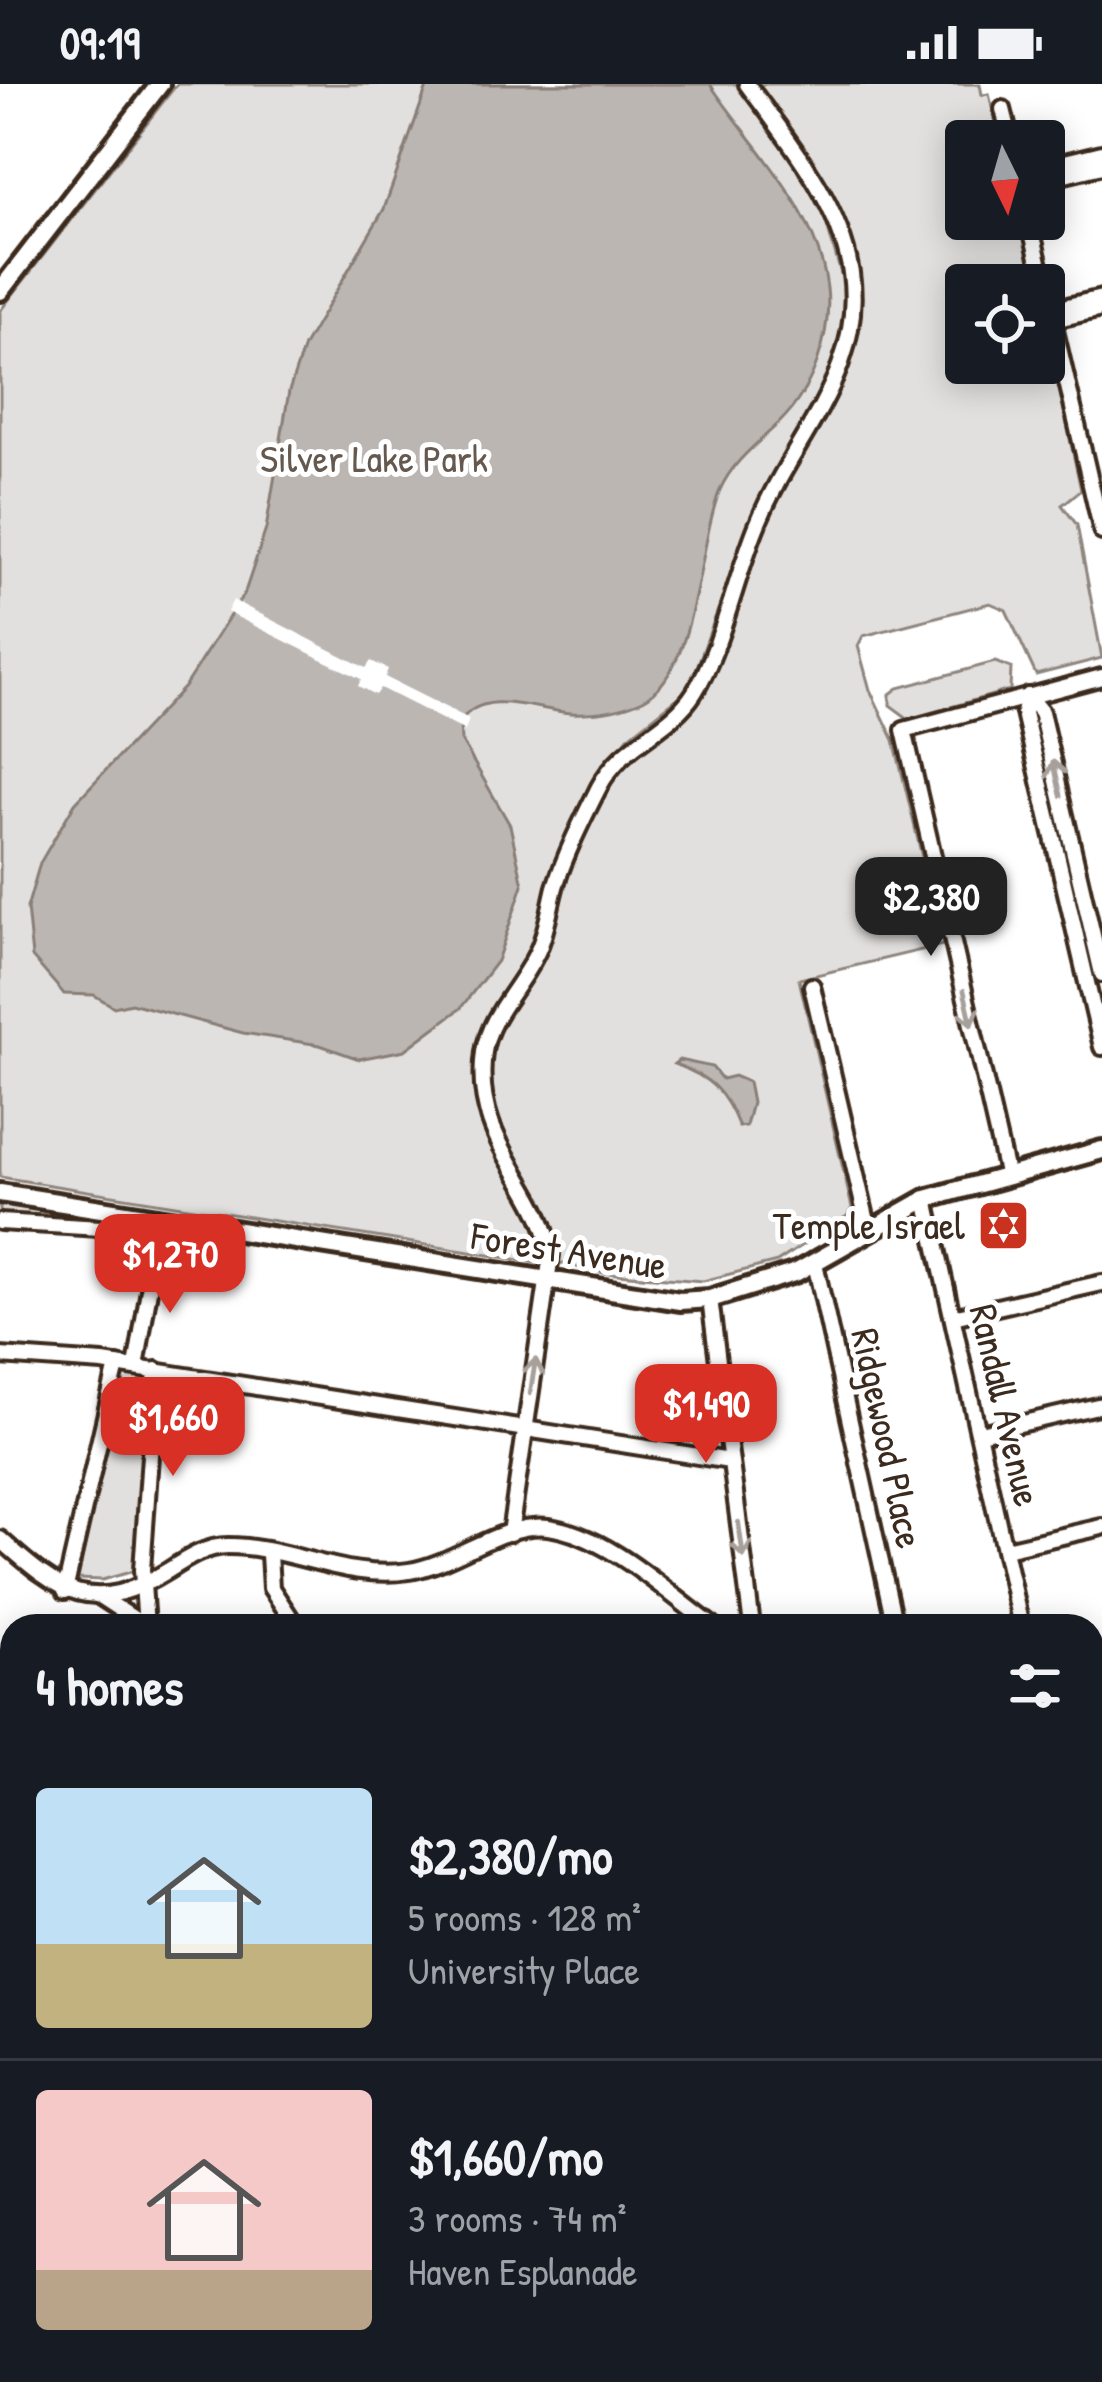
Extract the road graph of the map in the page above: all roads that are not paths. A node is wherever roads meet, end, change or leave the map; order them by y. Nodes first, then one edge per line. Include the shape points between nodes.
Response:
1 (160, 84) edge
2 (747, 84) edge
3 (1003, 109) dead end
4 (1005, 120) edge
5 (1102, 153) edge
6 (1065, 161) edge
7 (1102, 166) edge
8 (1065, 175) edge
9 (0, 291) edge
10 (1102, 298) edge
11 (1102, 309) edge
12 (1065, 310) edge
13 (1065, 313) edge
14 (1065, 375) edge
15 (1101, 448) edge
16 (1083, 452) junction
17 (1102, 532) edge
18 (1102, 677) edge
19 (1028, 696) junction
20 (1102, 974) edge
21 (812, 986) dead end
22 (1102, 1047) edge
23 (1102, 1150) edge
24 (1007, 1177) junction
25 (0, 1193) edge
26 (926, 1199) junction
27 (161, 1219) junction
28 (0, 1222) edge
29 (869, 1230) junction
30 (815, 1263) junction
31 (549, 1280) junction
32 (1102, 1283) edge
33 (710, 1299) junction
34 (952, 1317) junction
35 (0, 1356) edge
36 (117, 1365) junction
37 (136, 1367) junction
38 (156, 1370) junction
39 (1102, 1405) edge
40 (525, 1429) junction
41 (980, 1433) junction
42 (730, 1461) junction
43 (1102, 1527) edge
44 (510, 1534) junction
45 (0, 1539) edge
46 (1005, 1549) junction
47 (269, 1553) junction
48 (142, 1586) junction
49 (65, 1591) junction
50 (99, 1596) junction
51 (127, 1614) edge
52 (145, 1614) edge
53 (288, 1614) edge
54 (695, 1614) edge
55 (750, 1614) edge
56 (892, 1614) edge
57 (1019, 1614) edge

1 - 9 main road
2 - 31 street via 835,222 850,269 848,344 833,391 760,518 694,694 615,760 567,855 538,951 486,1042 491,1122 546,1231
3 - 4 street
5 - 6 street
7 - 8 street
10 - 12 street
11 - 13 street
14 - 16 street
15 - 16 street
16 - 17 street
18 - 19 street
20 -> 19 street via 1041,710
19 - 22 street via 1024,713
19 -> 24 street via 904,730
21 - 29 street
23 - 24 main road, Forest Avenue
24 - 26 main road, Forest Avenue
25 - 27 main road, Forest Avenue
26 - 29 main road, Forest Avenue
26 - 34 street, Randall Avenue
27 - 28 street via 117,1229
27 - 31 main road, Forest Avenue
27 - 37 street
29 - 30 main road, Forest Avenue
30 - 33 main road, Forest Avenue
30 - 56 street, Ridgewood Place
31 - 33 main road, Forest Avenue
40 -> 31 street
32 - 34 street
33 - 42 street
34 - 41 street, Randall Avenue
35 - 36 street
36 - 37 street
36 - 49 street
37 - 38 street
38 - 40 street
38 - 48 street
39 - 41 street
40 - 42 street
40 - 44 street
41 - 46 street, Randall Avenue
42 -> 55 street
43 - 46 street
44 - 47 street via 397,1573
44 - 54 street via 548,1527 586,1540
45 - 49 street
46 - 57 street, Randall Avenue
47 - 48 street via 208,1550
47 - 53 street via 272,1588
48 - 50 street
48 - 52 street
49 - 50 street
50 - 51 street

